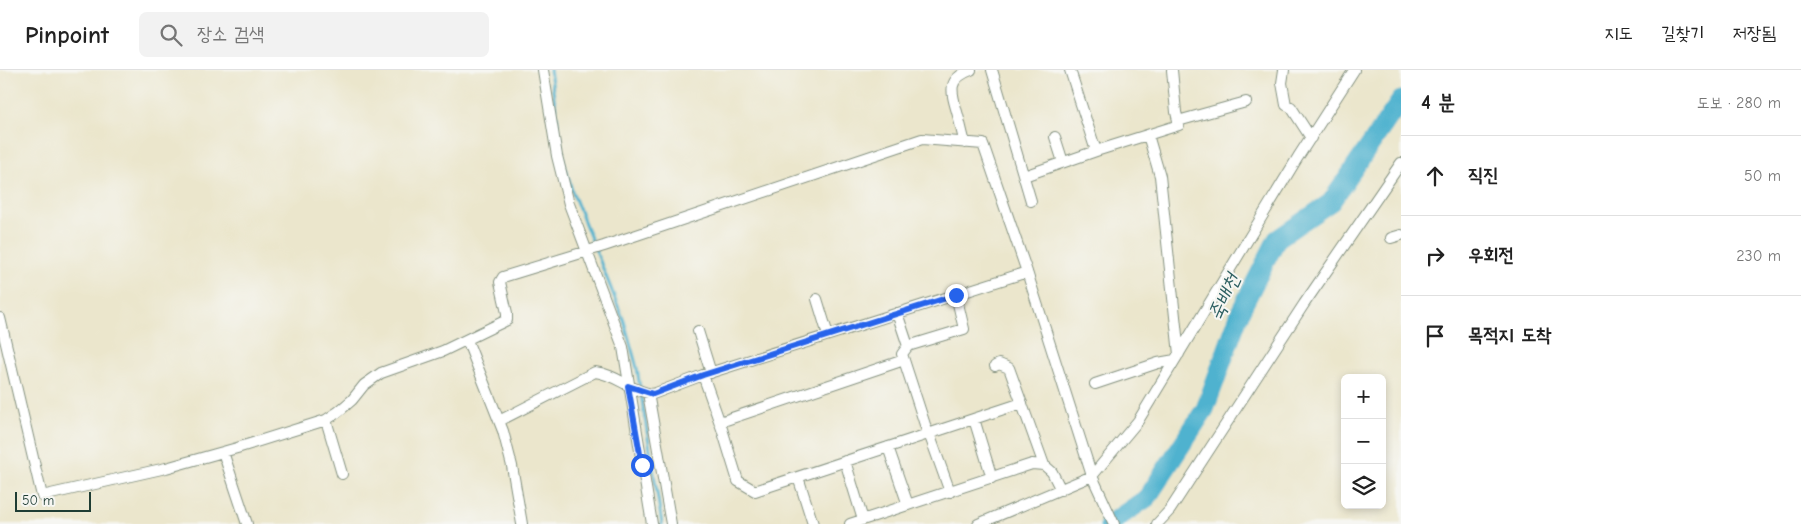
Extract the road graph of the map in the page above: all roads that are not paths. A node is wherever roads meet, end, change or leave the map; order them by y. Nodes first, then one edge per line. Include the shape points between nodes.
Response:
1 (543, 70) edge
2 (971, 70) edge
3 (992, 70) edge
4 (1070, 70) edge
5 (1172, 70) edge
6 (1284, 70) edge
7 (1354, 70) edge
8 (1246, 102) dead end
9 (1179, 123) junction
10 (1148, 134) junction
11 (1055, 137) dead end
12 (1311, 138) junction
13 (965, 143) junction
14 (1096, 151) junction
15 (1063, 162) junction
16 (1401, 163) edge
17 (1024, 176) junction
18 (1031, 201) dead end
19 (591, 249) junction
20 (1027, 272) junction
21 (956, 295) junction
22 (818, 299) dead end
23 (897, 313) junction
24 (0, 318) edge
25 (698, 331) dead end
26 (828, 335) junction
27 (467, 340) junction
28 (904, 353) junction
29 (1177, 357) junction
30 (994, 366) dead end
31 (707, 374) junction
32 (1095, 384) dead end
33 (630, 386) junction
34 (648, 394) junction
35 (1022, 403) junction
36 (974, 419) junction
37 (326, 420) junction
38 (499, 421) junction
39 (720, 422) junction
40 (928, 434) junction
41 (888, 447) junction
42 (223, 452) junction
43 (845, 461) junction
44 (1044, 465) junction
45 (342, 474) dead end
46 (1092, 476) junction
47 (798, 477) junction
48 (992, 478) junction
49 (1061, 490) junction
50 (950, 492) junction
51 (908, 505) junction
52 (863, 520) junction
53 (247, 524) edge
54 (522, 524) edge
55 (652, 524) edge
56 (671, 524) edge
57 (813, 524) edge
58 (850, 524) edge
59 (978, 524) edge
60 (1114, 524) edge
61 (1156, 524) edge

1 - 19 street via 556,156 569,204
2 - 13 street via 961,74 951,91
3 - 17 street
4 - 14 street
5 - 9 street
6 - 12 street via 1282,83 1286,105 1291,107
7 - 12 street
8 - 9 street
9 - 10 street
10 - 14 street
10 - 29 street via 1160,176
11 - 15 street
12 - 29 street
13 - 19 street via 922,139
13 - 20 street via 983,144
14 - 15 street
15 - 17 street
16 - 61 street via 1304,304 1170,510
17 - 18 street
19 - 27 street via 503,277 500,282 507,320
19 - 33 street via 623,347
20 - 21 street
20 - 46 street
21 - 23 street
21 - 28 street via 964,329
22 - 26 street
23 - 26 street
23 - 28 street
24 - 42 street via 42,496
25 - 31 street
26 - 31 street
27 - 37 street via 417,362 381,373
27 - 38 street
28 - 39 street
28 - 40 street
29 - 32 street
29 - 46 street via 1138,421
30 - 35 street via 1000,364 1009,368
31 - 34 street
31 - 39 street
33 - 34 street
33 - 38 street via 595,372
33 - 55 street
34 - 56 street
35 - 36 street
35 - 44 street
36 - 40 street
36 - 48 street
37 - 42 street
37 - 45 street
38 - 54 street via 512,466
39 - 47 street via 738,481 755,491
40 - 41 street
40 - 50 street
41 - 43 street
41 - 51 street
42 - 53 street
43 - 47 street
43 - 52 street
44 - 48 street via 1032,464
44 - 49 street via 1052,472
46 - 49 street
46 - 60 street
47 - 57 street
48 - 50 street
49 - 59 street
50 - 51 street
51 - 52 street
52 - 58 street

